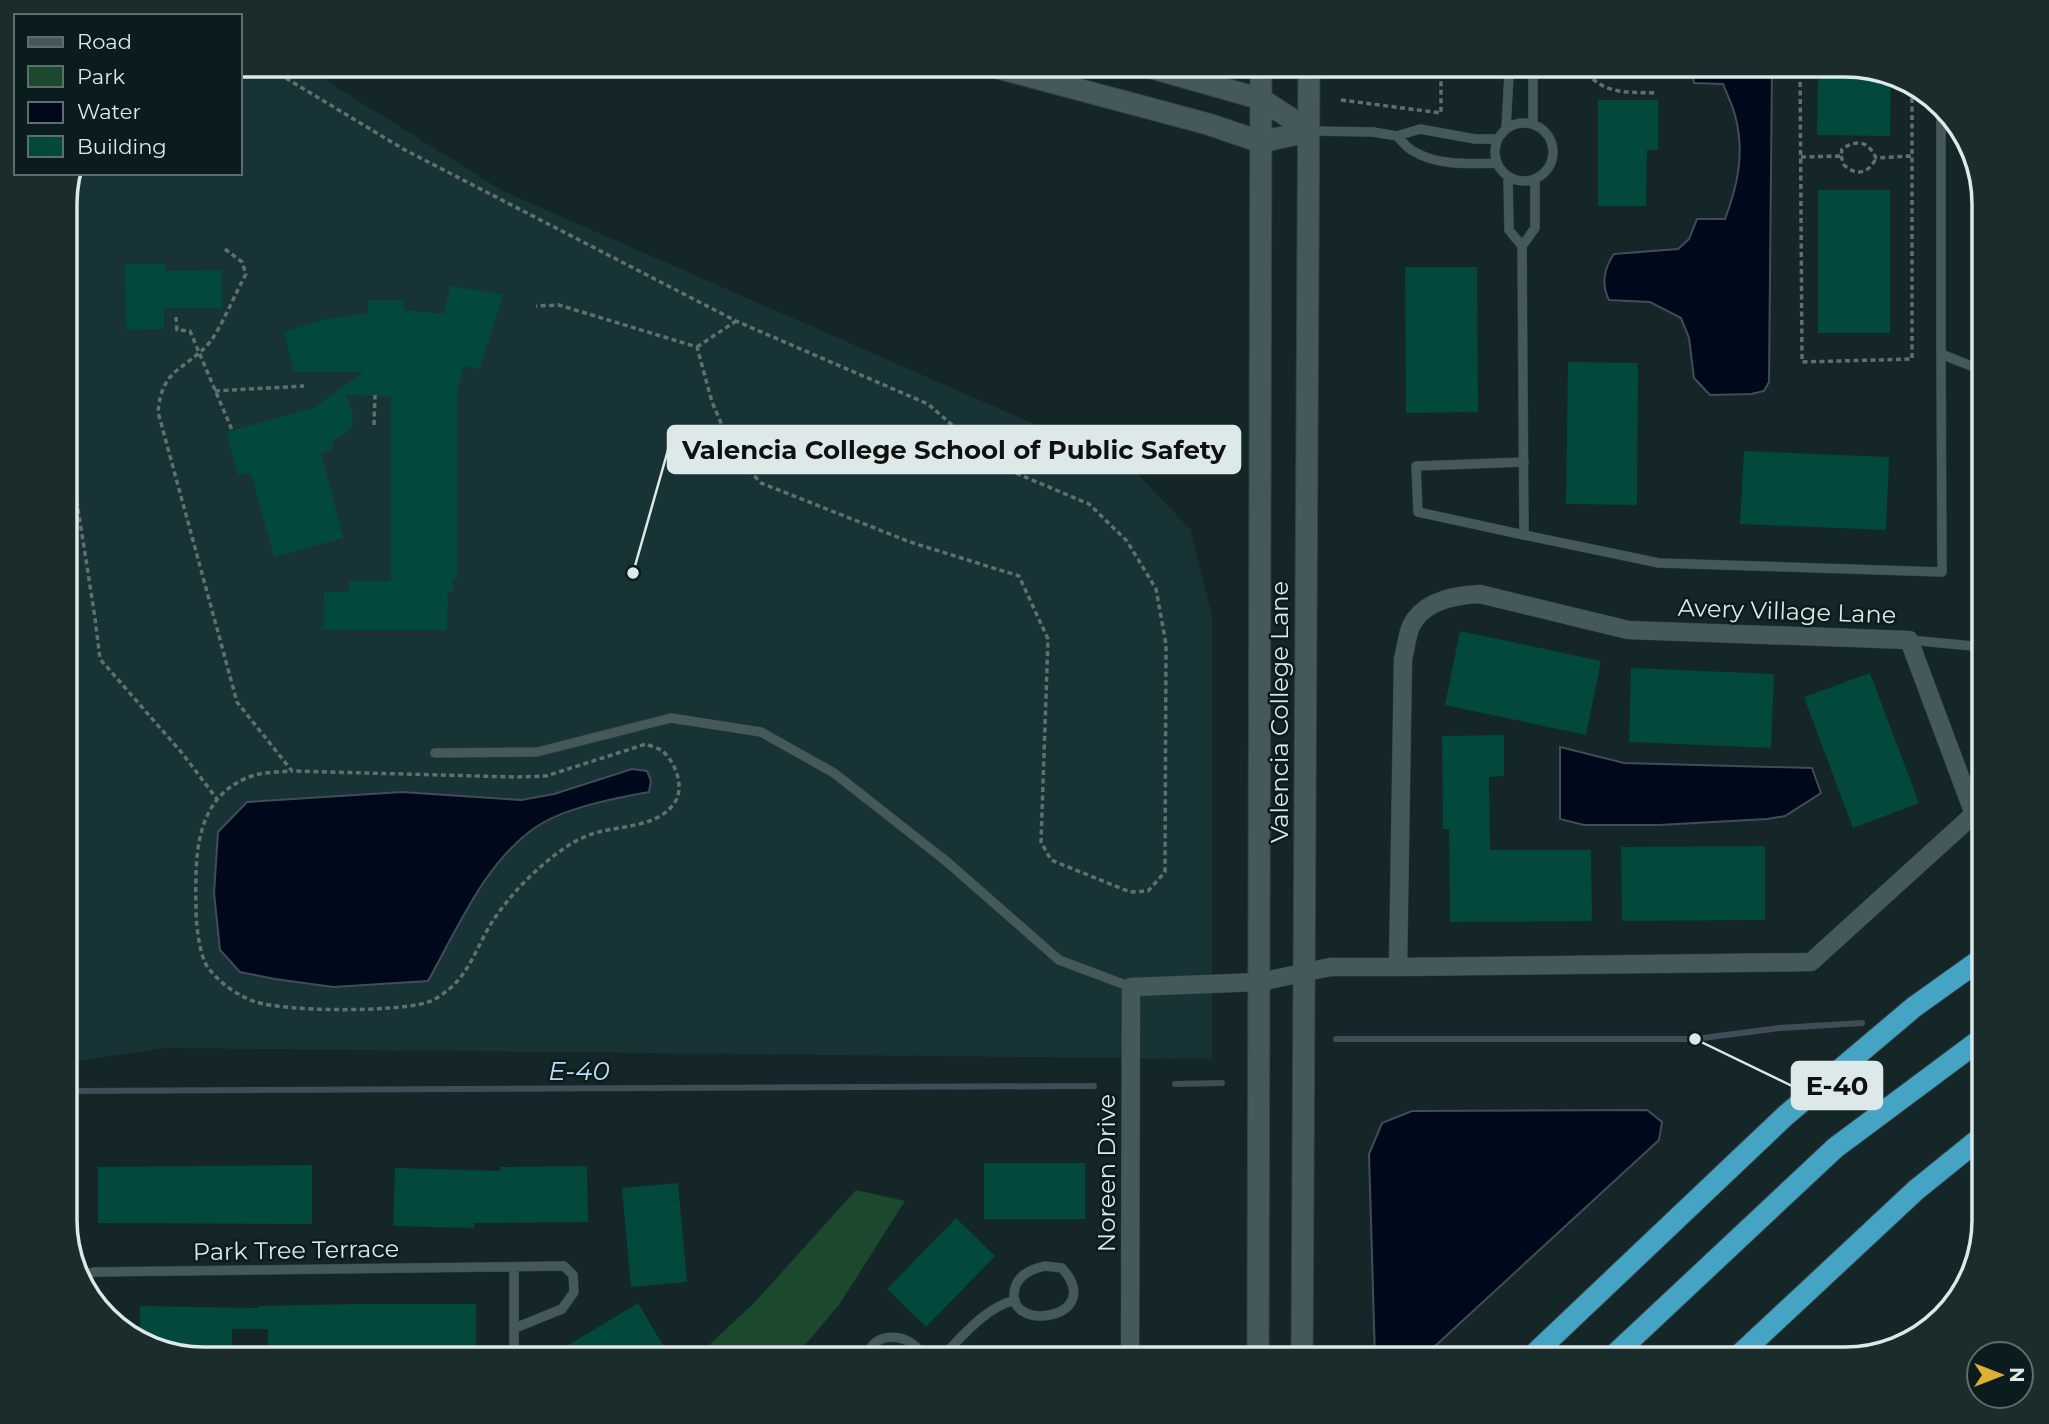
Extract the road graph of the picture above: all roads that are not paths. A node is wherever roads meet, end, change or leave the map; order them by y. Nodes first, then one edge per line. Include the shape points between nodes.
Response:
1 (1032, 77) edge
2 (1183, 77) edge
3 (1261, 77) edge
4 (1309, 77) edge
5 (1509, 77) edge
6 (1532, 77) edge
7 (1261, 99) junction
8 (1941, 121) edge
9 (1533, 124) junction
10 (1506, 129) junction
11 (1310, 131) junction
12 (1396, 136) junction
13 (1497, 139) junction
14 (1261, 142) junction
15 (1496, 163) junction
16 (1508, 177) junction
17 (1535, 180) junction
18 (1522, 246) junction
19 (1941, 354) junction
20 (1972, 366) edge
21 (1524, 462) junction
22 (1524, 535) junction
23 (1909, 640) junction
24 (1972, 646) edge
25 (435, 753) dead end
26 (1972, 793) edge
27 (1972, 816) edge
28 (1972, 966) edge
29 (1398, 967) junction
30 (1304, 971) junction
31 (1260, 982) junction
32 (1131, 987) junction
33 (1972, 1046) edge
34 (1972, 1145) edge
35 (514, 1267) junction
36 (89, 1273) edge
37 (1015, 1300) junction
38 (515, 1328) junction
39 (514, 1347) edge
40 (870, 1347) edge
41 (916, 1347) edge
42 (952, 1347) edge
43 (1130, 1347) edge
44 (1258, 1347) edge
45 (1302, 1347) edge
46 (1542, 1347) edge
47 (1623, 1347) edge
48 (1748, 1347) edge

1 - 14 street
2 - 7 street
3 - 7 street, Valencia College Lane
4 - 11 street, Valencia College Lane
5 - 10 lane
6 - 9 lane
7 - 11 street
7 - 14 street, Valencia College Lane
8 - 19 lane
9 - 10 lane
9 - 17 lane via 1548,134 1553,151 1549,169
10 - 13 lane
11 - 12 lane
11 - 14 street
11 - 30 street, Valencia College Lane
12 - 13 lane via 1420,129
12 - 15 lane via 1412,151 1447,163
13 - 15 lane
14 - 31 street, Valencia College Lane
15 - 16 lane
16 - 17 lane
16 - 18 lane via 1509,230
17 - 18 lane via 1535,228
18 - 21 lane
19 - 20 lane
19 - 22 lane via 1942,572 1659,563
21 - 22 lane
21 - 22 lane via 1416,466 1418,512
23 - 24 lane
23 - 26 street, Avery Village Lane
23 - 29 street, Avery Village Lane via 1629,630 1480,594 1453,597 1427,609 1412,624 1404,659
25 - 32 lane via 537,751 671,718 761,732 834,773 946,861 1059,960
27 - 29 street, Avery Village Lane via 1811,962
28 - 46 highway via 1914,1007 1786,1116
29 - 30 street, Avery Village Lane
30 - 31 street, Avery Village Lane
30 - 45 street, Valencia College Lane
31 - 32 street, Avery Village Lane
31 - 44 street, Valencia College Lane
32 - 43 street, Noreen Drive
33 - 47 highway via 1835,1148
34 - 48 highway via 1916,1190
35 - 36 lane, Park Tree Terrace
35 - 38 lane
35 - 38 lane, Park Tree Terrace via 564,1266 573,1275 574,1292 562,1309
37 - 37 lane via 1030,1315 1054,1316 1071,1300 1071,1282 1062,1268 1029,1271 1020,1278
37 - 42 lane via 981,1318
38 - 39 lane
40 - 41 lane via 894,1337

